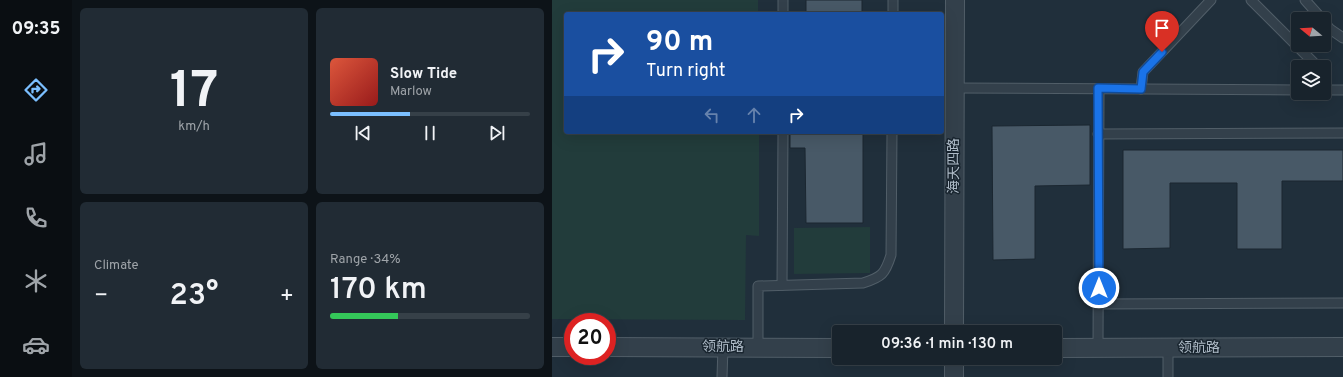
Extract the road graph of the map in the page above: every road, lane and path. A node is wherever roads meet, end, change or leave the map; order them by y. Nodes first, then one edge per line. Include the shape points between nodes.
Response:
1 (783, 0) edge
2 (893, 0) edge
3 (955, 0) edge
4 (1211, 0) edge
5 (1251, 0) edge
6 (1306, 0) edge
7 (783, 12) edge
8 (893, 12) edge
9 (1316, 12) edge
10 (1331, 30) edge
11 (1343, 38) edge
12 (1311, 60) edge
13 (955, 88) junction
14 (1098, 88) junction
15 (1141, 89) junction
16 (1291, 90) edge
17 (1331, 90) edge
18 (1343, 90) edge
19 (1343, 133) edge
20 (783, 134) edge
21 (892, 134) edge
22 (1098, 134) junction
23 (782, 285) junction
24 (1343, 303) edge
25 (1099, 304) junction
26 (954, 325) edge
27 (552, 347) edge
28 (564, 347) edge
29 (616, 347) edge
30 (722, 347) junction
31 (758, 347) junction
32 (1343, 347) edge
33 (832, 348) edge
34 (1062, 348) edge
35 (1098, 348) junction
36 (1168, 348) junction
37 (954, 365) edge
38 (722, 377) edge
39 (954, 377) edge
40 (1168, 377) edge

1 - 7 lane
2 - 8 lane
3 - 13 street, 海天四路
4 - 15 lane via 1143,72
5 - 12 lane
6 - 9 lane
10 - 11 lane
13 - 14 lane
13 - 26 street, 海天四路
14 - 15 lane
14 - 22 lane
15 - 16 lane
17 - 18 lane
19 - 22 lane
20 - 23 lane
21 - 23 lane via 891,255 887,270 876,279 863,283
22 - 25 lane
23 - 31 lane via 758,286
24 - 25 lane
25 - 35 lane
27 - 28 street
29 - 30 street, 领航路
30 - 31 street, 领航路
30 - 38 lane
31 - 33 street, 领航路
32 - 36 street, 领航路
34 - 35 street, 领航路
35 - 36 street, 领航路
36 - 40 lane
37 - 39 street

